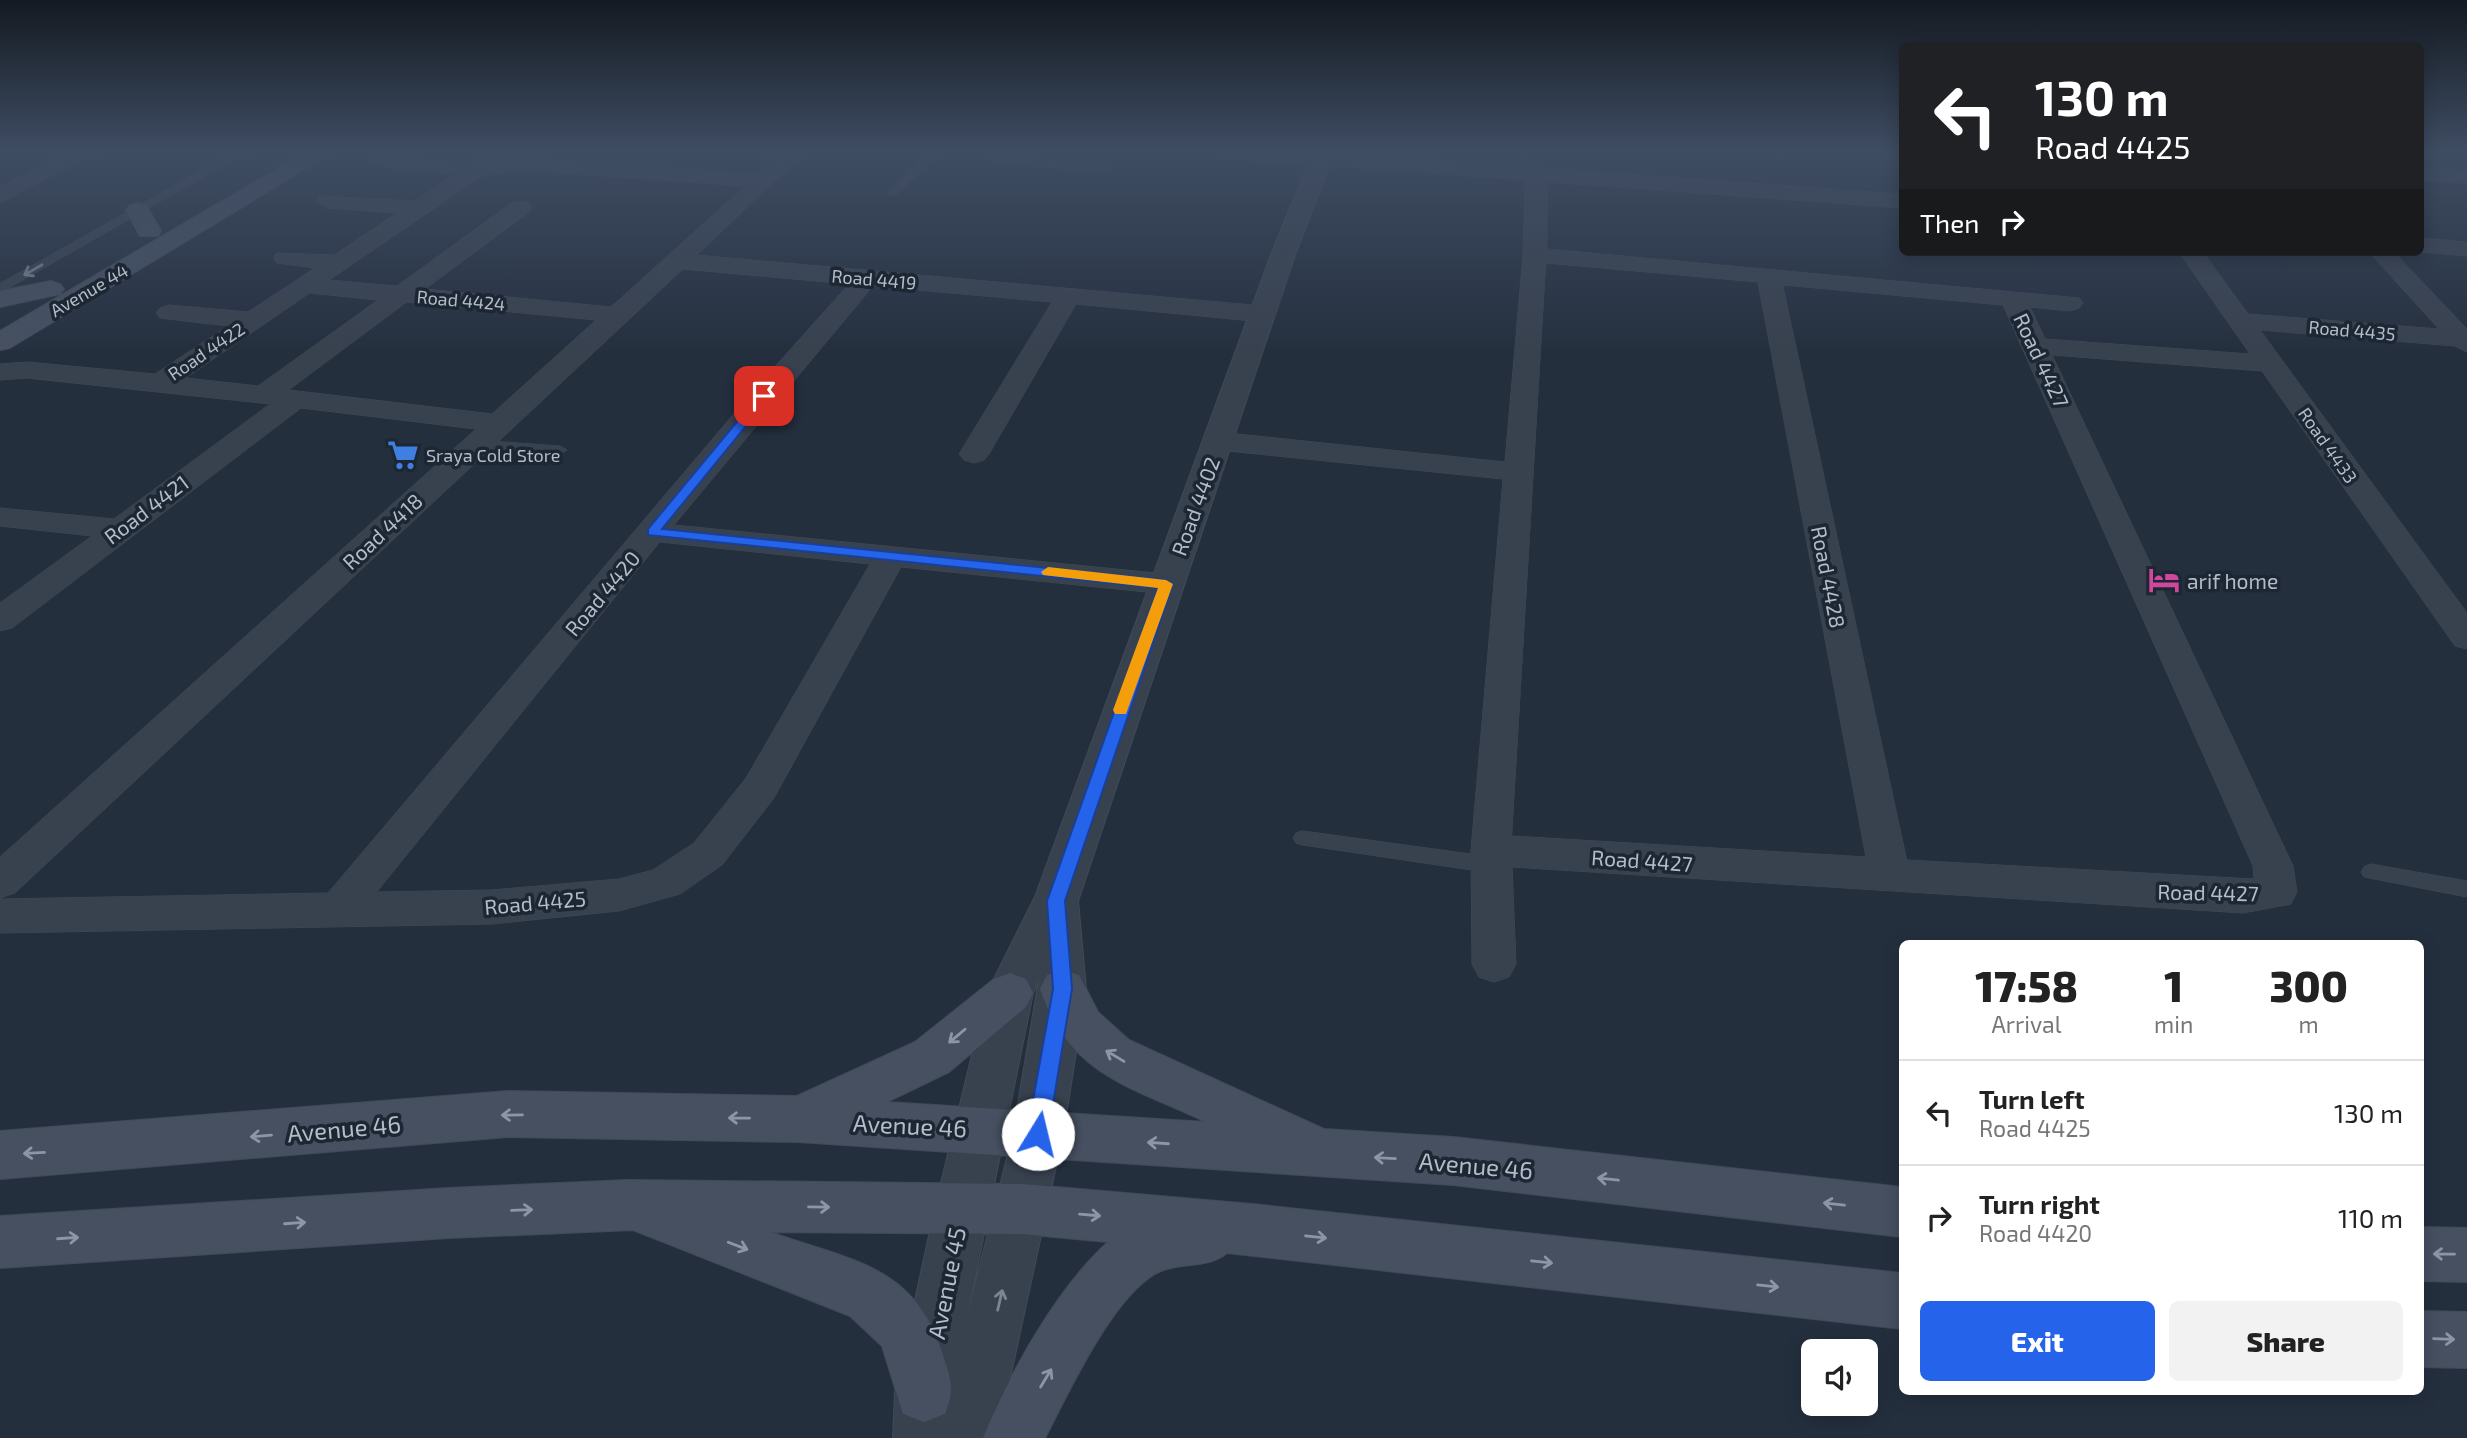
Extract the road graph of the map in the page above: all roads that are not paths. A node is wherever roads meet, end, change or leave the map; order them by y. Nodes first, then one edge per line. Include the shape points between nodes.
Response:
1 (203, 219) edge
2 (400, 219) edge
3 (504, 219) edge
4 (722, 219) edge
5 (1298, 219) edge
6 (1535, 219) edge
7 (143, 220) joint
8 (2424, 246) edge
9 (2467, 249) edge
10 (1535, 255) junction
11 (2194, 256) edge
12 (2385, 256) edge
13 (285, 258) dead end
14 (679, 261) junction
15 (336, 262) junction
16 (1769, 278) junction
17 (866, 279) junction
18 (303, 285) junction
19 (0, 289) edge
20 (51, 289) junction
21 (401, 294) junction
22 (1068, 296) junction
23 (2013, 298) junction
24 (0, 299) edge
25 (2070, 303) dead end
26 (169, 313) dead end
27 (1263, 314) junction
28 (618, 315) junction
29 (253, 320) junction
30 (2242, 321) junction
31 (4, 331) edge
32 (2464, 342) edge
33 (2037, 346) junction
34 (2269, 363) junction
35 (14, 371) edge
36 (160, 383) junction
37 (263, 396) junction
38 (294, 400) junction
39 (499, 422) junction
40 (1218, 441) junction
41 (476, 444) junction
42 (560, 450) dead end
43 (974, 454) dead end
44 (1519, 472) junction
45 (0, 517) edge
46 (119, 529) junction
47 (653, 532) junction
48 (891, 555) junction
49 (1166, 584) junction
50 (0, 620) edge
51 (2467, 638) edge
52 (1303, 838) dead end
53 (1491, 857) junction
54 (2371, 872) dead end
55 (1890, 876) junction
56 (0, 882) edge
57 (2467, 889) edge
58 (1056, 901) junction
59 (340, 908) junction
60 (0, 916) edge
61 (1494, 964) dead end
62 (1063, 989) junction
63 (1010, 992) junction
64 (799, 1119) junction
65 (979, 1129) junction
66 (1038, 1134) junction
67 (0, 1155) edge
68 (1333, 1155) junction
69 (628, 1205) junction
70 (961, 1208) junction
71 (1022, 1209) junction
72 (1899, 1212) edge
73 (1252, 1230) junction
74 (0, 1242) edge
75 (2424, 1254) edge
76 (2467, 1255) edge
77 (1899, 1301) edge
78 (2424, 1339) edge
79 (2467, 1340) edge
80 (923, 1416) edge
81 (967, 1438) edge
82 (1013, 1438) edge

1 - 31 main road, Avenue 44
2 - 15 street, Road 4422
3 - 21 street
4 - 14 street, Road 4418
5 - 27 street, Road 4402
6 - 10 street
7 -> 19 lane
7 - 20 main road, Avenue 44
8 - 9 street
10 - 16 street, Road 4427
10 - 44 street
11 - 30 street, Road 4433
12 - 32 street, Road 4435
13 - 15 street
14 - 17 street, Road 4419
14 - 28 street, Road 4418
15 - 18 street, Road 4422
16 - 23 street, Road 4427
16 - 55 street, Road 4428
17 - 22 street, Road 4419
17 - 47 street, Road 4420
18 - 21 street, Road 4424
18 - 29 street, Road 4422
20 - 24 main road
20 - 31 main road, Avenue 44
21 - 28 street, Road 4424
21 - 37 street
22 - 27 street, Road 4419
22 - 43 street
23 - 25 street, Road 4427
23 - 33 street, Road 4427
26 - 29 street, Road 4422
27 - 40 street, Road 4402
28 - 39 street, Road 4418
29 - 36 street, Road 4422
30 - 32 street, Road 4435
30 - 34 street, Road 4433
31 - 35 street via 6,355
33 - 34 street
33 - 55 street, Road 4427 via 2273,866 2276,892 2243,897
34 - 51 street, Road 4433
35 - 36 street
36 - 37 street
37 - 38 street
38 - 39 street
38 - 46 street, Road 4421
39 - 41 street, Road 4418
40 - 44 street
40 - 49 street, Road 4402
41 - 42 lane
41 - 56 street, Road 4418
44 - 53 street
45 - 46 street
46 - 50 street, Road 4421
47 - 48 street
47 - 59 street, Road 4420
48 - 49 street
48 - 59 street, Road 4425 via 761,788 708,854 665,883 620,895 492,906
49 - 58 street, Road 4402
52 - 53 lane
53 - 55 street, Road 4427
53 - 61 street
54 - 57 lane
58 - 62 street, Road 4402
58 - 63 street, Road 4402
59 - 60 street, Road 4425
62 - 66 street, Road 4402
68 -> 62 main road via 1112,1055 1090,1039 1072,1017
63 -> 64 main road via 932,1057
63 - 65 street, Road 4402
64 - 65 main road, Avenue 46
64 -> 67 main road, Avenue 46 via 508,1114
65 - 66 main road, Avenue 46
65 - 70 street, Avenue 45
68 -> 66 main road, Avenue 46
66 - 71 street
72 -> 68 main road, Avenue 46 via 1453,1161
69 -> 70 main road
74 -> 69 main road
69 -> 80 main road via 868,1295 889,1308 907,1330
70 - 71 main road
70 - 80 street, Avenue 45
71 -> 73 main road
81 -> 71 street
73 -> 77 main road
82 -> 73 main road via 1102,1289 1131,1258 1170,1242
76 -> 75 main road
78 -> 79 main road

